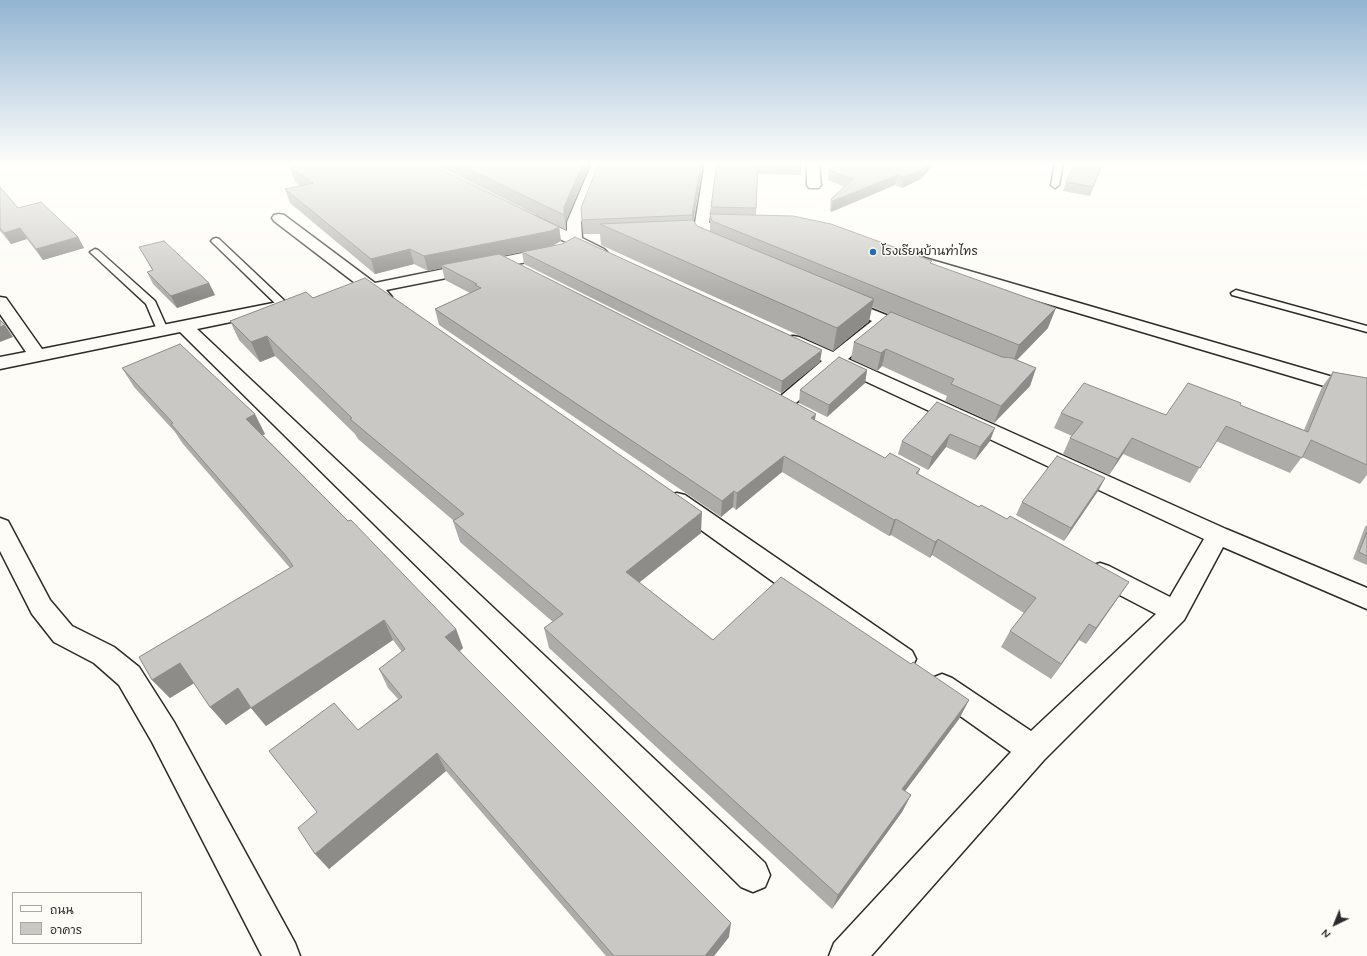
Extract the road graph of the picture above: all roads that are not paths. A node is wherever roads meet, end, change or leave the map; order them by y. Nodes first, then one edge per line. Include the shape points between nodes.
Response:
1 (580, 208) edge
2 (701, 208) edge
3 (513, 211) edge
4 (280, 218) dead end
5 (755, 228) edge
6 (695, 232) junction
7 (216, 240) dead end
8 (606, 240) edge
9 (575, 241) junction
10 (717, 250) edge
11 (95, 252) dead end
12 (904, 257) edge
13 (611, 258) edge
14 (504, 262) junction
15 (532, 276) edge
16 (373, 288) junction
17 (350, 293) edge
18 (1236, 294) dead end
19 (833, 298) edge
20 (0, 302) edge
21 (291, 304) joint
22 (400, 308) edge
23 (884, 320) junction
24 (173, 328) junction
25 (1367, 329) edge
26 (777, 334) edge
27 (926, 337) edge
28 (38, 356) junction
29 (834, 360) junction
30 (0, 363) edge
31 (1367, 388) edge
32 (804, 415) edge
33 (661, 490) edge
34 (0, 527) edge
35 (1218, 535) junction
36 (1084, 564) edge
37 (1367, 599) edge
38 (1175, 612) junction
39 (1033, 750) junction
40 (753, 875) dead end
41 (282, 956) edge
42 (847, 956) edge

1 - 9 street via 574,222
2 - 6 street
3 - 9 street
4 - 16 street
5 - 6 street
6 - 10 street via 703,244
7 - 21 lane
8 - 9 street
9 - 13 street
9 - 14 street via 558,251
11 - 24 lane via 151,303
12 - 31 street via 1331,382
14 - 15 street
14 - 16 street
16 - 17 street
16 - 22 street
18 - 25 lane
19 - 23 street
20 - 28 street
21 - 24 street
23 - 27 street
23 - 29 street
24 - 28 street
24 - 40 street
26 - 29 street
28 - 30 street
29 - 32 street via 776,400
29 - 35 street
33 - 39 street
34 - 41 street via 42,607 64,634 104,655 129,676 163,732
35 - 37 street
35 - 38 street
36 - 38 street
38 - 39 street
39 - 42 street

